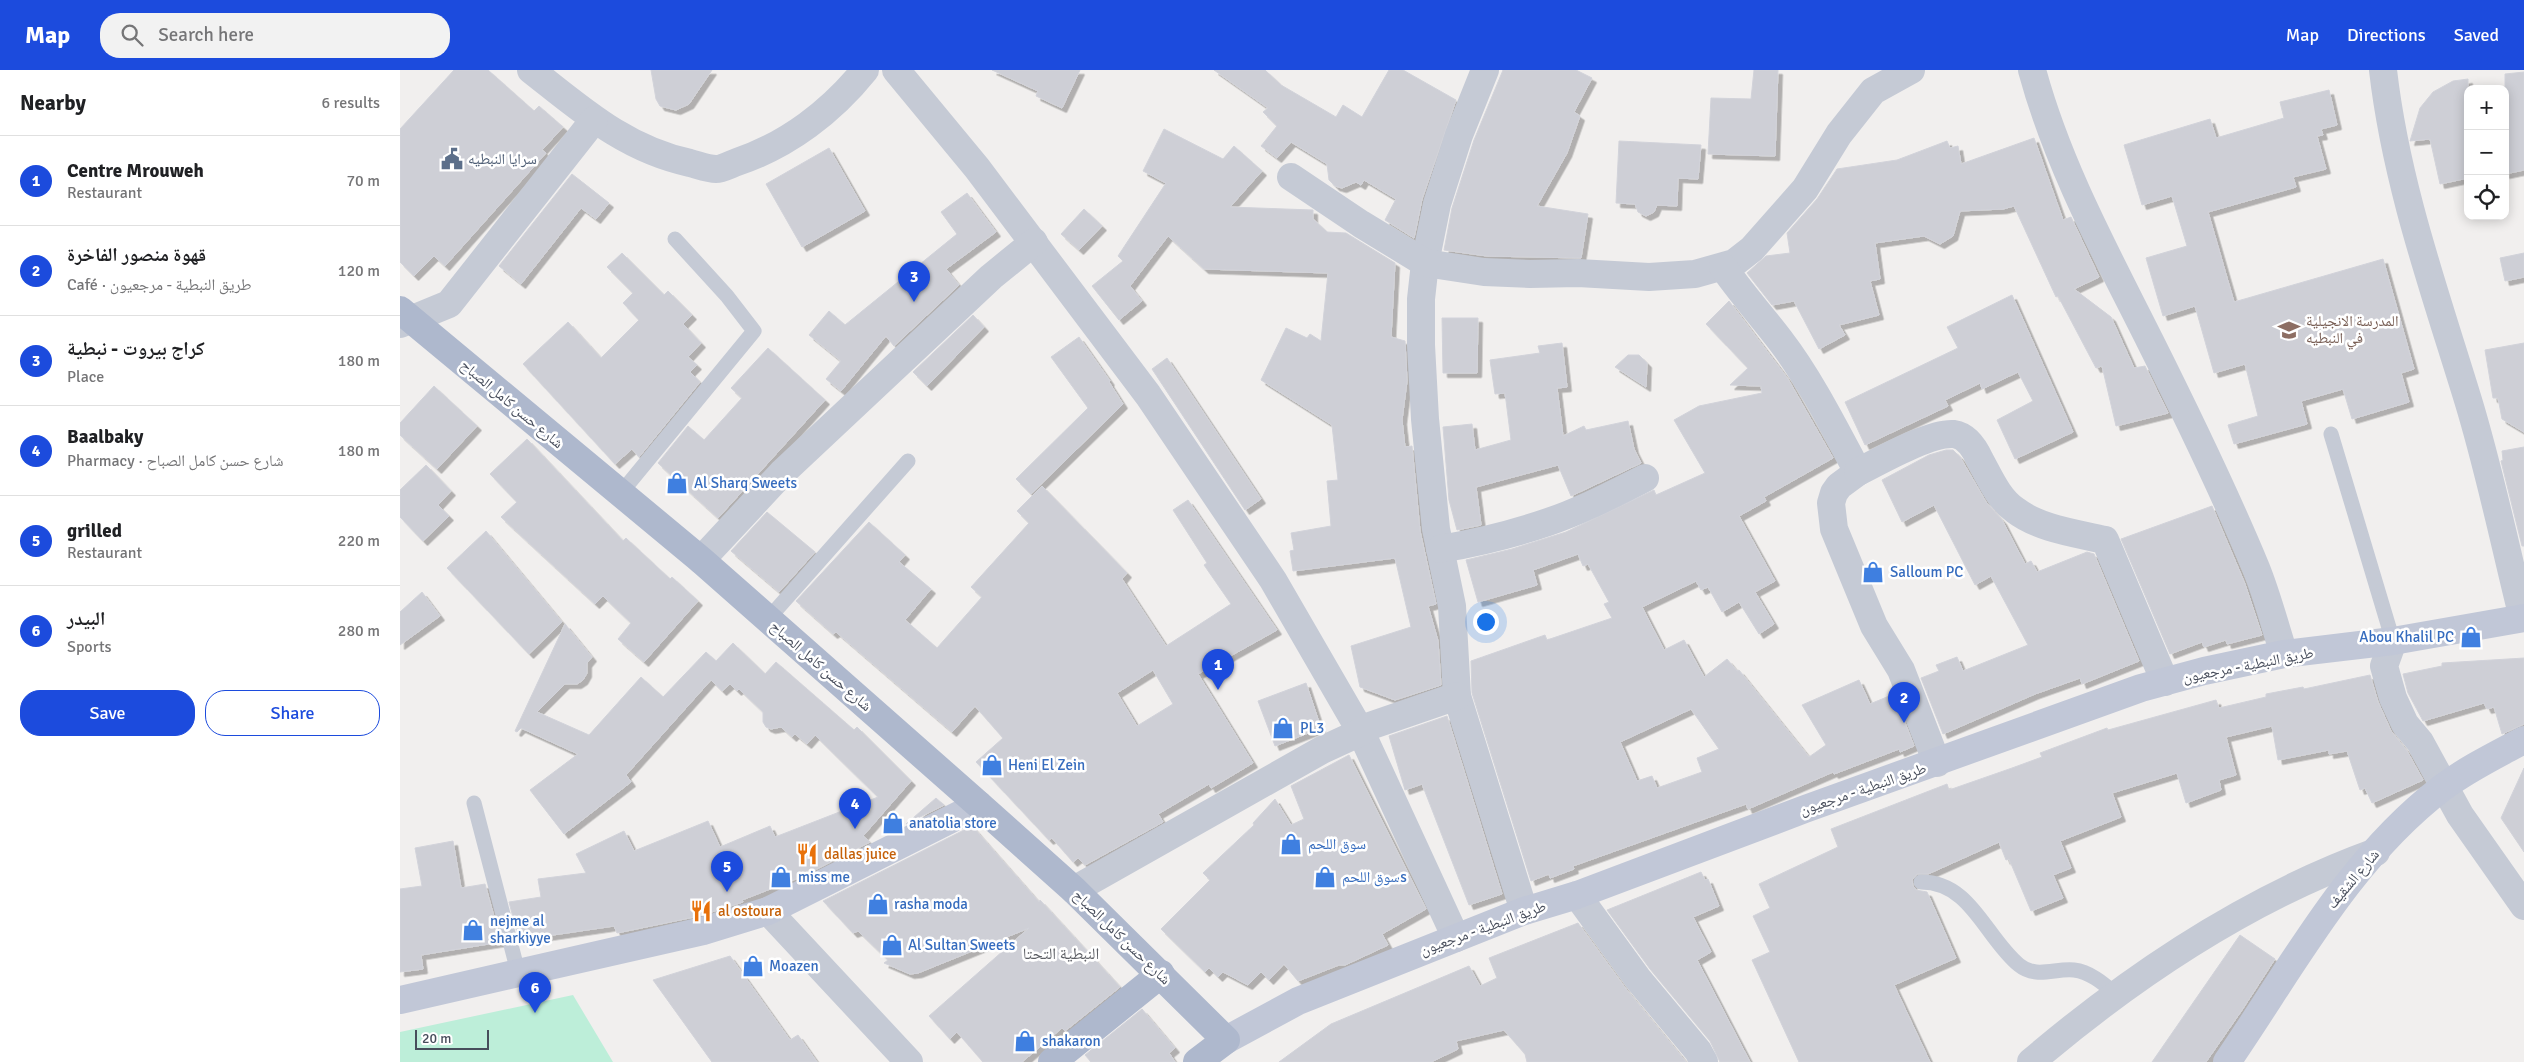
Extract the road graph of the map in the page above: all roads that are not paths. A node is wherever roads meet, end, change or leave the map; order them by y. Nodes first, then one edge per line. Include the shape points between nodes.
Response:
1 (531, 70) edge
2 (865, 70) edge
3 (896, 70) edge
4 (1485, 70) edge
5 (1911, 70) edge
6 (2032, 70) edge
7 (2383, 70) edge
8 (594, 120) junction
9 (1291, 177) dead end
10 (675, 239) dead end
11 (1034, 242) junction
12 (1425, 263) junction
13 (1724, 266) junction
14 (404, 318) edge
15 (2331, 434) dead end
16 (908, 460) dead end
17 (1858, 472) junction
18 (1645, 478) dead end
19 (620, 494) junction
20 (1440, 549) junction
21 (701, 560) junction
22 (768, 618) junction
23 (2523, 618) edge
24 (2392, 641) junction
25 (2284, 654) junction
26 (2165, 682) junction
27 (1457, 696) junction
28 (1361, 732) junction
29 (2524, 740) edge
30 (1937, 763) junction
31 (2444, 786) junction
32 (474, 803) dead end
33 (979, 805) junction
34 (2376, 852) junction
35 (1921, 882) dead end
36 (1074, 890) junction
37 (1577, 895) junction
38 (2524, 906) edge
39 (768, 911) junction
40 (1524, 911) junction
41 (1456, 938) junction
42 (518, 972) junction
43 (1161, 974) junction
44 (2117, 995) junction
45 (400, 1000) edge
46 (1226, 1040) junction
47 (909, 1062) edge
48 (1053, 1062) edge
49 (1197, 1062) edge
50 (1704, 1062) edge
51 (2031, 1062) edge
52 (2227, 1062) edge

1 - 8 street
2 - 8 street via 828,110 783,142 716,169 639,148
3 - 11 street
4 - 12 street via 1437,204
5 - 13 street via 1873,91 1839,134 1805,189 1773,228 1734,263
6 - 25 street via 2047,124 2098,237 2172,384 2256,569
7 - 23 street via 2388,119 2404,185 2426,270 2469,403
8 - 14 street via 449,304
9 - 12 street
10 - 19 lane via 754,331
11 - 21 street via 991,277 782,473
11 - 28 street via 1148,395 1273,580
12 - 13 street via 1484,272 1649,277 1695,274
12 - 20 street via 1420,299 1425,419
13 - 17 street via 1745,300 1781,341
14 - 19 main road, شارع حسن كامل الصباح
15 - 24 lane
16 - 22 lane
17 - 26 street via 1917,444 1947,434 1963,438 1971,444 1999,494 2013,509 2034,521 2105,540
17 - 30 street via 1838,486 1834,493 1831,503 1834,530 1874,626 1901,670
18 - 20 street via 1547,523
19 - 21 main road, شارع حسن كامل الصباح
20 - 27 street via 1452,606
21 - 22 main road, شارع حسن كامل الصباح
22 - 33 main road, شارع حسن كامل الصباح
23 - 24 main road, طريق النبطية - مرجعيون
24 - 25 main road, طريق النبطية - مرجعيون
24 - 31 street via 2384,666 2392,698
25 - 26 main road, طريق النبطية - مرجعيون
26 - 30 main road, طريق النبطية - مرجعيون via 2082,708
27 - 28 street via 1388,719
27 - 40 street
28 - 36 street via 1302,760
28 - 41 street
29 - 31 main road, شارع الشقيف
30 - 37 main road, طريق النبطية - مرجعيون
31 - 34 main road, شارع الشقيف via 2401,824
31 - 38 street via 2460,815
32 - 42 lane
33 - 36 main road, شارع حسن كامل الصباح
33 - 39 main road
34 - 44 street via 2349,862 2222,925
34 - 52 main road, شارع الشقيف via 2326,912
35 - 44 lane via 1955,890 2007,954 2021,966 2034,972 2075,970 2097,979
36 - 43 main road, شارع حسن كامل الصباح
37 - 40 main road, طريق النبطية - مرجعيون
37 - 50 street
39 - 42 main road via 694,934
39 - 47 street
40 - 41 main road, طريق النبطية - مرجعيون
41 - 46 main road, طريق النبطية - مرجعيون via 1298,1001
42 - 45 main road
43 - 46 main road, شارع حسن كامل الصباح
43 - 48 main road
44 - 51 street
46 - 49 main road

